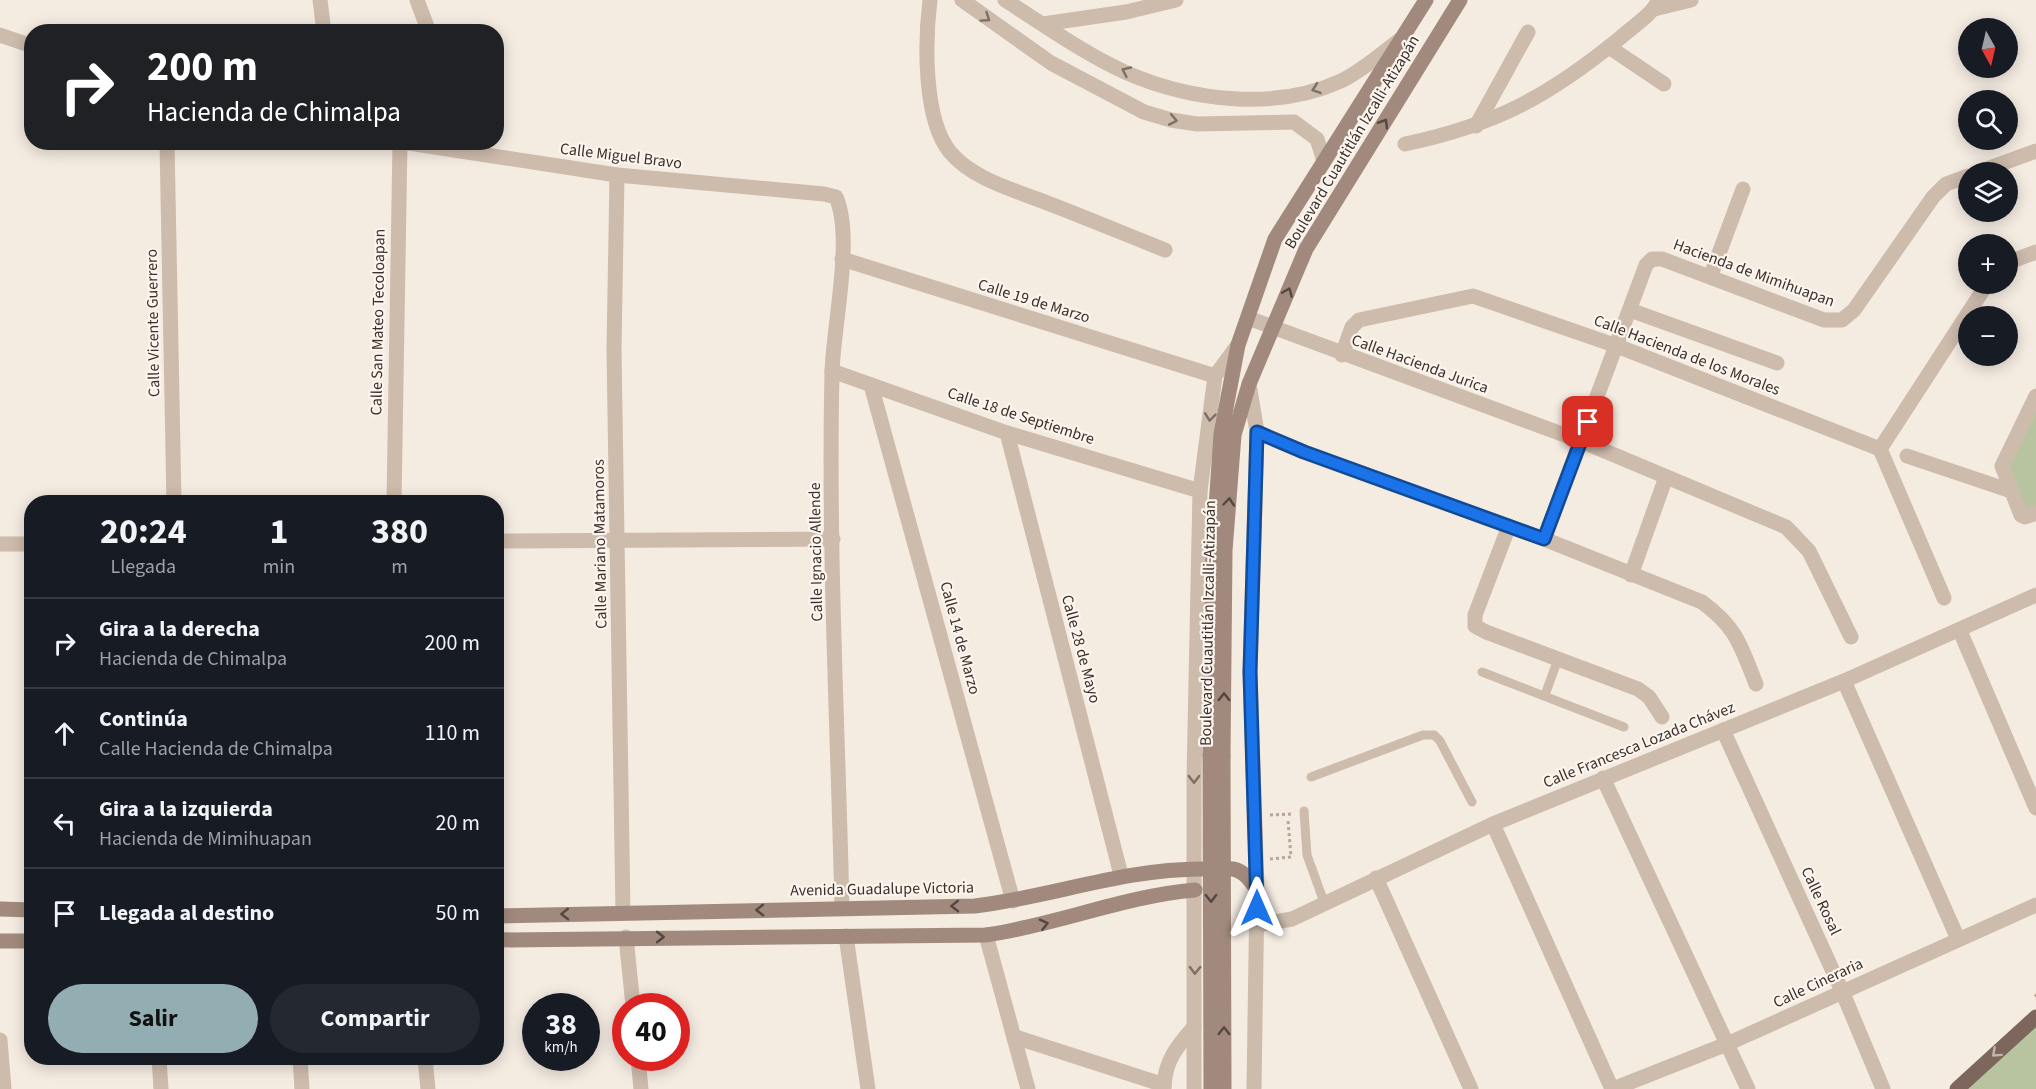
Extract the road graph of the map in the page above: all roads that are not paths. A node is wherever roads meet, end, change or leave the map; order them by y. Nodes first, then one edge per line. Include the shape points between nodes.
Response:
1 (320, 0) edge
2 (417, 0) edge
3 (930, 0) edge
4 (962, 0) edge
5 (1005, 0) edge
6 (1176, 0) edge
7 (1426, 0) edge
8 (1460, 0) edge
9 (1691, 0) edge
10 (1656, 5) edge
11 (323, 24) edge
12 (426, 24) edge
13 (1042, 24) junction
14 (1528, 32) dead end
15 (0, 35) edge
16 (1402, 39) junction
17 (24, 43) edge
18 (1609, 47) junction
19 (1664, 84) dead end
20 (1476, 126) junction
21 (1405, 144) dead end
22 (167, 150) edge
23 (401, 150) edge
24 (477, 150) edge
25 (2036, 151) edge
26 (1324, 161) junction
27 (2006, 162) edge
28 (617, 175) junction
29 (1958, 180) edge
30 (1743, 189) dead end
31 (836, 197) joint
32 (1165, 250) dead end
33 (2036, 252) edge
34 (843, 259) junction
35 (2018, 259) edge
36 (1711, 275) junction
37 (1981, 294) edge
38 (1630, 310) junction
39 (1248, 318) junction
40 (1273, 328) junction
41 (1238, 345) junction
42 (1617, 346) junction
43 (1342, 355) junction
44 (1778, 363) dead end
45 (832, 371) junction
46 (1215, 376) junction
47 (1249, 384) junction
48 (872, 385) junction
49 (2036, 396) edge
50 (1257, 432) junction
51 (1006, 433) junction
52 (1228, 435) junction
53 (1581, 441) junction
54 (1880, 449) junction
55 (1907, 456) dead end
56 (1666, 477) junction
57 (1200, 490) junction
58 (2011, 491) junction
59 (174, 495) edge
60 (394, 495) edge
61 (2036, 513) edge
62 (1509, 526) junction
63 (833, 539) junction
64 (1544, 539) junction
65 (618, 540) junction
66 (504, 541) edge
67 (0, 544) edge
68 (24, 544) edge
69 (1631, 575) junction
70 (2036, 596) edge
71 (1944, 598) dead end
72 (1960, 631) junction
73 (1851, 638) dead end
74 (1558, 659) junction
75 (1482, 672) dead end
76 (1844, 681) junction
77 (1756, 684) dead end
78 (1545, 695) junction
79 (1662, 717) dead end
80 (1624, 727) dead end
81 (1723, 730) junction
82 (1311, 777) dead end
83 (1603, 777) junction
84 (1472, 802) dead end
85 (2036, 808) edge
86 (1304, 812) road end
87 (1493, 824) junction
88 (1195, 869) junction
89 (1121, 875) junction
90 (1376, 878) junction
91 (1195, 890) junction
92 (1257, 890) junction
93 (1013, 901) junction
94 (1324, 902) junction
95 (2036, 905) edge
96 (842, 908) junction
97 (0, 909) edge
98 (24, 910) edge
99 (623, 913) junction
100 (504, 916) edge
101 (1257, 926) junction
102 (986, 934) junction
103 (846, 936) junction
104 (627, 937) junction
105 (1958, 939) junction
106 (504, 940) edge
107 (0, 941) edge
108 (24, 941) edge
109 (1842, 992) junction
110 (632, 993) edge
111 (2036, 1017) edge
112 (1194, 1027) junction
113 (1015, 1037) junction
114 (0, 1040) edge
115 (1727, 1044) junction
116 (159, 1065) edge
117 (300, 1065) edge
118 (426, 1065) edge
119 (639, 1071) edge
120 (1164, 1087) edge
121 (4, 1089) edge
122 (161, 1089) edge
123 (302, 1089) edge
124 (428, 1089) edge
125 (641, 1089) edge
126 (868, 1089) edge
127 (1028, 1089) edge
128 (1194, 1089) edge
129 (1211, 1089) edge
130 (1224, 1089) edge
131 (1254, 1089) edge
132 (1471, 1089) edge
133 (1613, 1089) edge
134 (1748, 1089) edge
135 (1883, 1089) edge
136 (1956, 1089) edge

1 - 11 street
2 - 12 street
3 - 32 street via 927,65 932,104 939,132 950,152 990,180
4 -> 26 street via 1051,63 1144,112 1197,124 1294,122 1317,139
5 - 13 street
6 - 13 street
7 - 16 main road, Boulevard Cuautitlán Izcalli-Atizapán
40 -> 8 main road, Boulevard Cuautitlán Izcalli-Atizapán via 1306,249
9 - 10 street
10 - 18 street
16 -> 13 street via 1342,80 1296,96 1240,99 1166,87 1126,72
14 - 20 street
15 - 17 street
16 - 26 main road, Boulevard Cuautitlán Izcalli-Atizapán
18 - 19 street
18 - 20 street via 1544,93
20 - 21 street
22 - 59 street, Calle Vicente Guerrero
23 - 60 street, Calle San Mateo Tecoloapan
24 - 28 street, Calle Miguel Bravo
25 - 27 street
26 - 39 main road, Boulevard Cuautitlán Izcalli-Atizapán via 1275,239
28 - 31 street, Calle Miguel Bravo
28 - 65 street, Calle Mariano Matamoros via 614,350
29 - 36 street, Hacienda de Mimihuapan via 1946,184 1933,197 1854,310 1842,320 1824,320
30 - 36 street
31 - 34 street, Calle Ignacio Allende
33 - 35 street
34 - 45 street, Calle Ignacio Allende
34 - 46 street, Calle 19 de Marzo
36 - 38 street, Hacienda de Mimihuapan via 1652,259 1646,265
37 - 54 street
38 - 42 street, Hacienda de Mimihuapan
38 - 44 street
39 - 40 street, Calle Hacienda Jurica
39 - 41 main road, Boulevard Cuautitlán Izcalli-Atizapán
40 - 43 street, Calle Hacienda Jurica
40 - 47 main road, Boulevard Cuautitlán Izcalli-Atizapán
41 - 46 street
41 - 52 main road, Boulevard Cuautitlán Izcalli-Atizapán
42 - 43 street, Calle Hacienda de los Morales via 1473,296 1463,296 1359,320 1352,327
42 - 53 street, Hacienda de Mimihuapan
42 - 54 street, Calle Hacienda de los Morales
43 - 53 street, Calle Hacienda Jurica
45 - 48 street, Calle 18 de Septiembre
45 - 63 street, Calle Ignacio Allende
46 -> 57 street
47 - 50 street
47 - 52 main road, Boulevard Cuautitlán Izcalli-Atizapán
48 - 51 street, Calle 18 de Septiembre
48 - 93 street, Calle 14 de Marzo
49 - 58 street via 2003,460 2002,469
50 - 62 street
50 - 92 street via 1250,672
51 - 57 street, Calle 18 de Septiembre
51 - 89 street, Calle 28 de Mayo
52 -> 129 main road, Boulevard Cuautitlán Izcalli-Atizapán, bridge via 1213,551
130 -> 52 main road, Boulevard Cuautitlán Izcalli-Atizapán, bridge
53 - 56 street, Calle Hacienda Jurica
53 - 64 street, Hacienda de Mimihuapan
54 - 71 street
55 - 58 street
56 - 69 street
56 - 73 street, Calle Hacienda Jurica via 1786,527 1798,537 1809,551
57 -> 88 street
58 - 61 street via 2023,517
62 - 64 street
62 - 74 street via 1475,615 1475,626
63 - 65 street
63 - 96 street, Calle Ignacio Allende
64 - 69 street
65 - 66 street
65 - 99 street, Calle Mariano Matamoros
67 - 68 street
69 - 77 street via 1702,602 1722,617 1736,633
70 - 72 street, Calle Francesca Lozada Chávez
72 - 76 street, Calle Francesca Lozada Chávez
72 - 85 street
74 - 78 lane
74 - 79 street via 1638,689 1649,697
75 - 78 lane
76 - 81 street, Calle Francesca Lozada Chávez
76 - 105 street
78 - 80 lane
81 - 83 street, Calle Francesca Lozada Chávez
81 - 109 street, Calle Rosal
82 - 84 lane via 1423,735 1434,735
83 - 87 street, Calle Francesca Lozada Chávez
83 - 115 street
86 - 94 lane via 1307,855
87 - 90 street, Calle Francesca Lozada Chávez
87 - 133 street
88 - 89 main road, Avenida Guadalupe Victoria
88 - 91 street
88 - 92 main road, Avenida Guadalupe Victoria via 1234,870
89 - 93 main road, Avenida Guadalupe Victoria
90 - 94 street, Calle Francesca Lozada Chávez
90 - 132 street
102 -> 91 main road via 1023,929 1152,895
91 -> 112 street
92 - 101 street
93 -> 96 main road, Avenida Guadalupe Victoria via 975,906
94 - 101 street, Calle Francesca Lozada Chávez via 1292,919
95 - 105 street, Calle Cineraria
96 -> 99 main road, Avenida Guadalupe Victoria
97 - 98 main road
99 -> 100 main road, Avenida Guadalupe Victoria
101 - 131 street
102 - 103 main road
102 - 113 street
104 -> 103 main road
103 - 126 street
104 - 106 main road
104 - 110 street
105 - 109 street, Calle Cineraria
107 - 108 main road
109 - 115 street, Calle Cineraria
109 - 135 street, Calle Rosal
111 -> 136 main road
112 - 120 street via 1174,1050
112 - 128 street
113 - 120 street
113 - 127 street
114 - 121 street
115 - 133 street, Calle Cineraria
115 - 134 street
116 - 122 street
117 - 123 street
118 - 124 street
119 - 125 street

